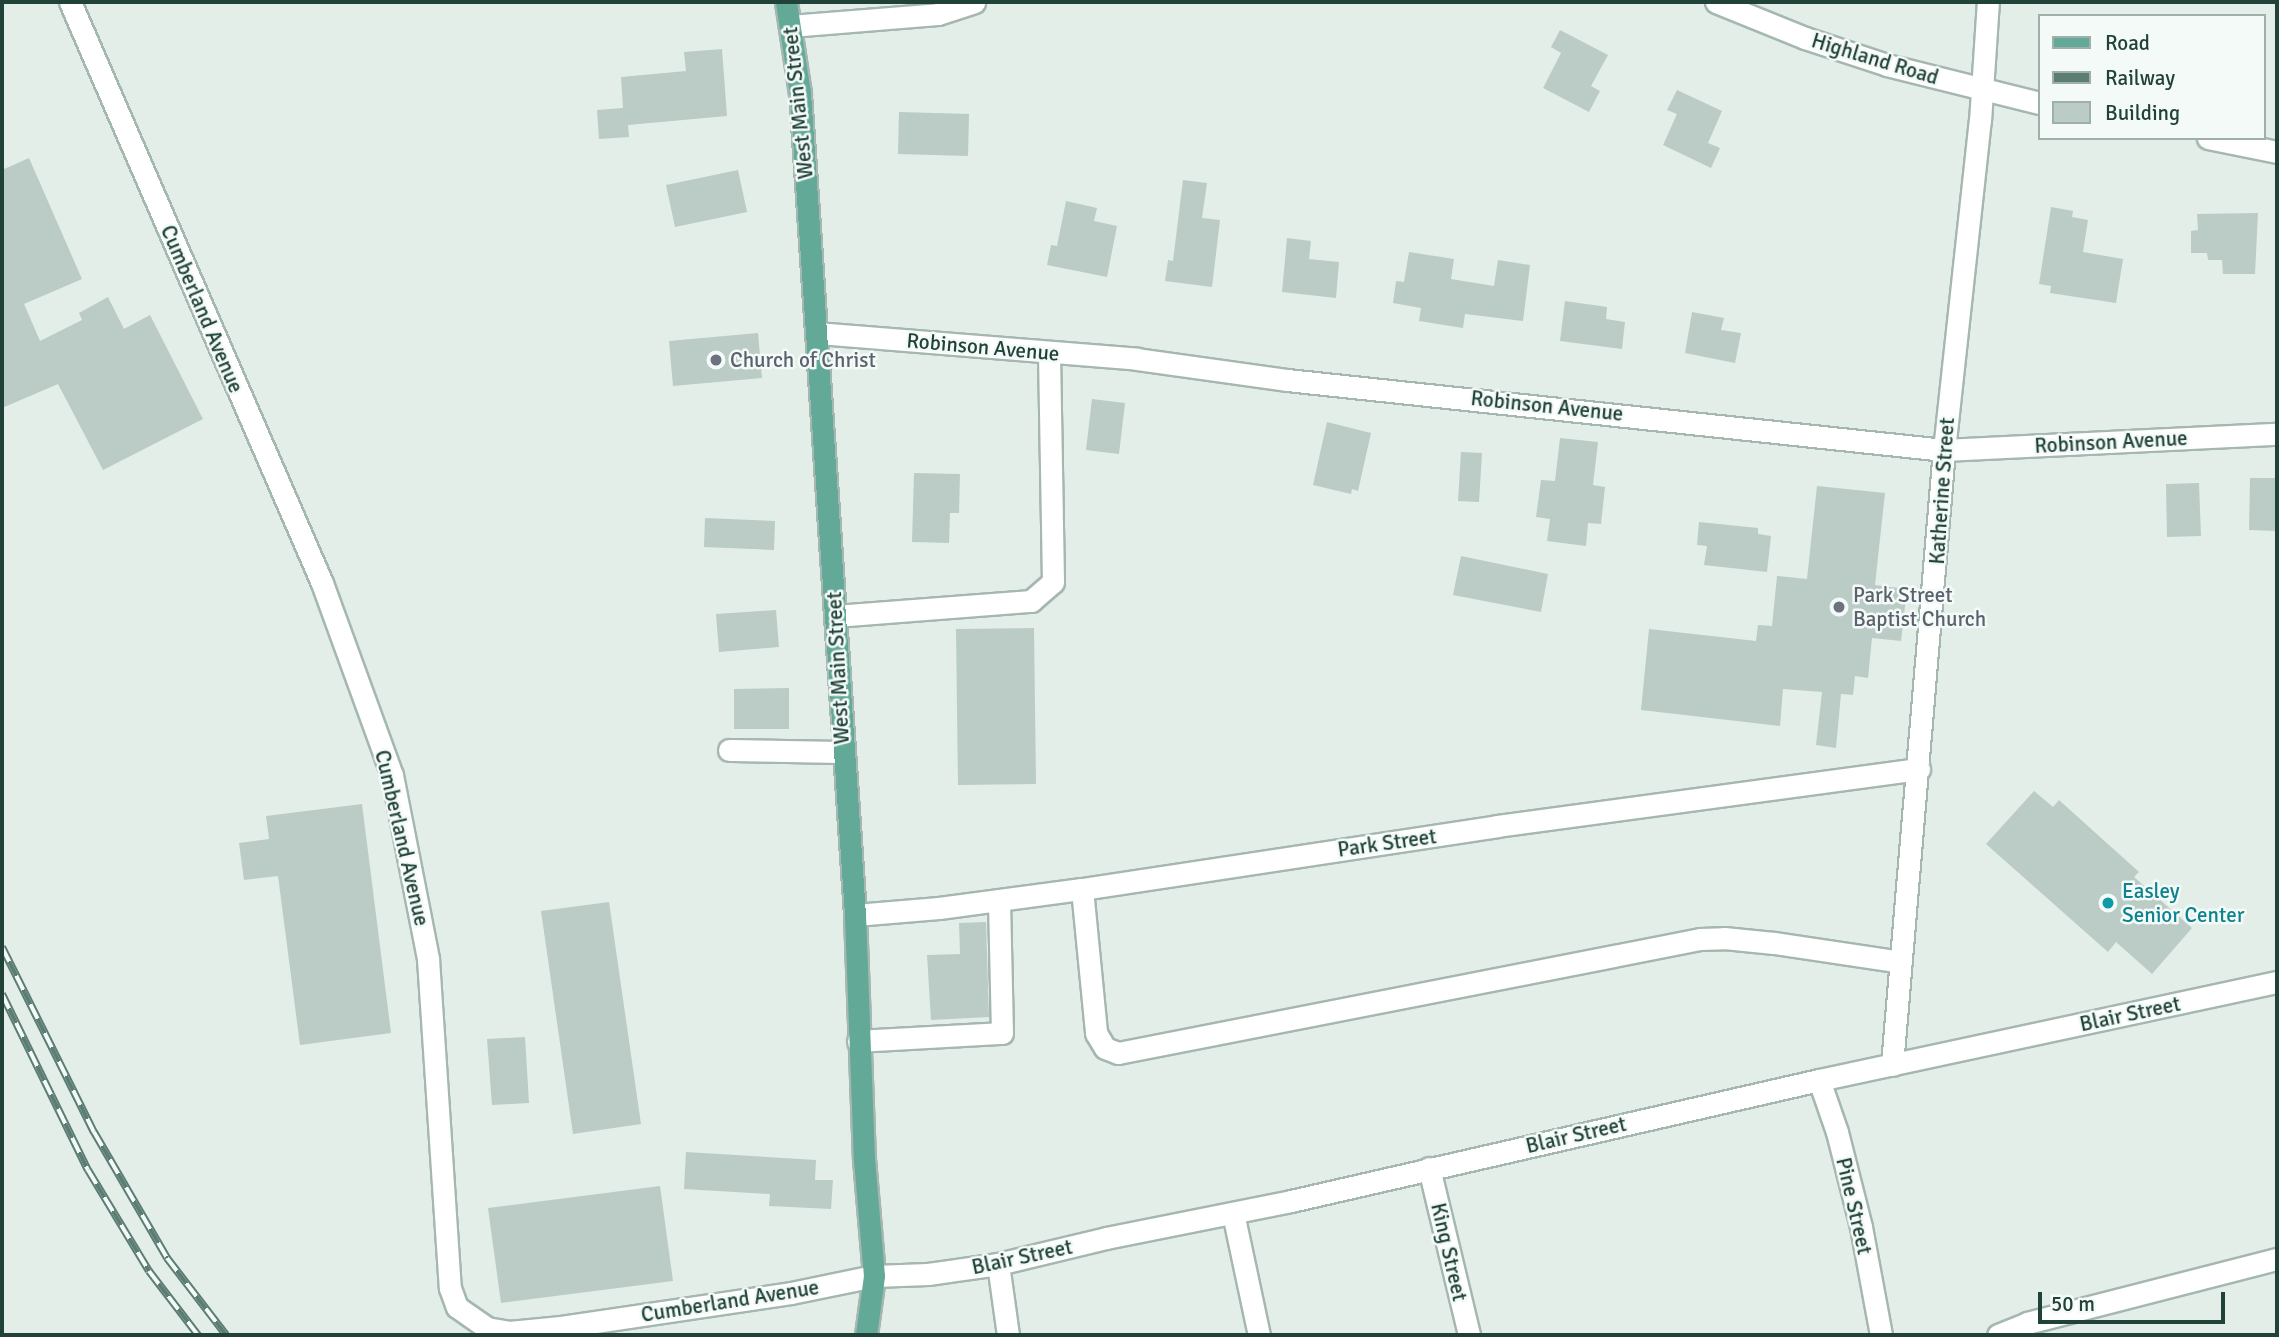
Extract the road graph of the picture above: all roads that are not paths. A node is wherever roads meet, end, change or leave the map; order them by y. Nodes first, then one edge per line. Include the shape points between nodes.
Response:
1 (70, 2) edge
2 (786, 2) edge
3 (974, 2) edge
4 (1716, 2) edge
5 (1988, 2) edge
6 (790, 26) junction
7 (1982, 89) junction
8 (2038, 103) edge
9 (2218, 140) edge
10 (2277, 152) edge
11 (817, 333) junction
12 (1049, 353) junction
13 (2277, 434) edge
14 (1944, 450) junction
15 (835, 616) junction
16 (729, 750) dead end
17 (843, 752) junction
18 (1919, 769) junction
19 (1082, 889) junction
20 (999, 900) junction
21 (855, 915) junction
22 (1902, 962) junction
23 (2277, 982) edge
24 (858, 1041) junction
25 (1892, 1065) junction
26 (1819, 1080) junction
27 (1429, 1168) junction
28 (1233, 1213) junction
29 (2277, 1259) edge
30 (998, 1264) junction
31 (874, 1276) junction
32 (866, 1335) edge
33 (1008, 1335) edge
34 (1259, 1335) edge
35 (1469, 1335) edge
36 (1881, 1335) edge
37 (1998, 1335) edge

1 - 31 street, Cumberland Avenue via 322,583 392,775 428,959 450,1288 457,1307 486,1328 509,1332 791,1293
2 - 6 main road, West Main Street
3 - 6 street via 938,13
4 - 7 street, Highland Road via 1887,65
5 - 7 street, Katherine Street
6 - 11 main road, West Main Street via 800,93
7 - 8 street, Highland Road
7 - 14 street, Katherine Street
9 - 10 street
11 - 12 street, Robinson Avenue
11 - 15 main road, West Main Street
12 - 14 street, Robinson Avenue via 1138,359 1287,380
12 - 15 street via 1053,582 1031,601
13 - 14 street, Robinson Avenue
14 - 18 street, Katherine Street
15 - 17 main road, West Main Street
16 - 17 street
17 - 21 main road, West Main Street
18 - 19 street, Park Street
18 - 22 street, Katherine Street
19 - 20 street, Park Street
19 - 22 street via 1096,1033 1105,1048 1118,1053 1700,939 1773,943
20 - 21 street, Park Street
20 - 24 street via 1002,1033
21 - 24 main road, West Main Street
22 - 25 street, Katherine Street
23 - 25 street, Blair Street
24 - 31 main road, West Main Street
25 - 26 street, Blair Street
26 - 27 street, Blair Street
26 - 36 street, Pine Street via 1861,1227
27 - 28 street, Blair Street
27 - 35 street, King Street
28 - 30 street, Blair Street
28 - 34 street
29 - 37 street via 2027,1323
30 - 31 street, Blair Street
30 - 33 street
31 - 32 main road, West Main Street

